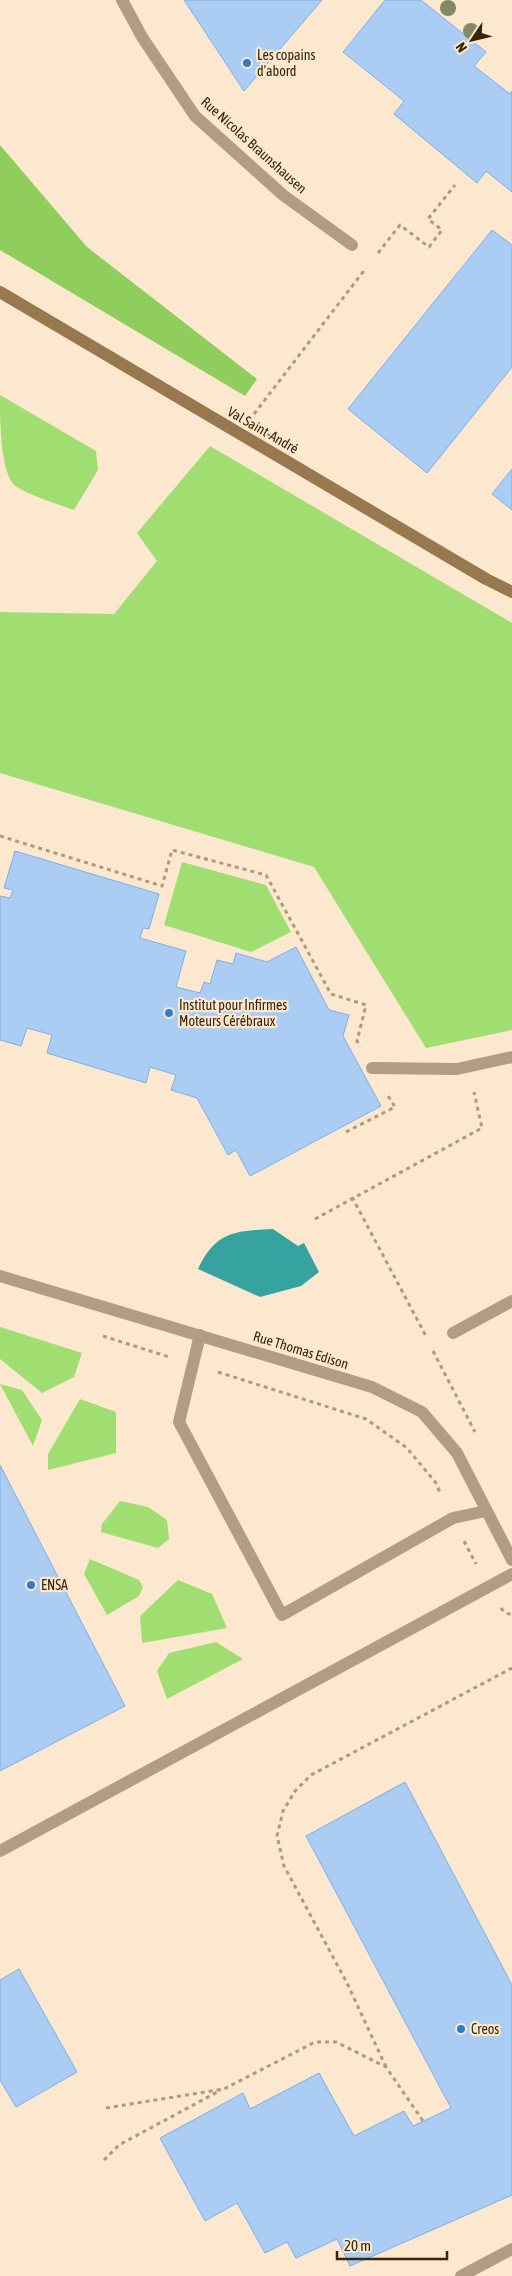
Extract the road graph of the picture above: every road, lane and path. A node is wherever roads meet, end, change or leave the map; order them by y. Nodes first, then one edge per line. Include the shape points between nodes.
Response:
1 (122, 0) edge
2 (455, 185) dead end
3 (400, 225) dead end
4 (352, 245) dead end
5 (367, 266) dead end
6 (0, 292) edge
7 (239, 434) junction
8 (512, 592) edge
9 (0, 836) edge
10 (512, 1057) edge
11 (372, 1068) junction
12 (478, 1112) dead end
13 (346, 1132) dead end
14 (315, 1218) dead end
15 (0, 1276) edge
16 (512, 1301) edge
17 (453, 1333) dead end
18 (200, 1335) junction
19 (101, 1336) dead end
20 (193, 1364) junction
21 (486, 1511) junction
22 (452, 1518) junction
23 (512, 1560) edge
24 (512, 1574) edge
25 (487, 1587) junction
26 (512, 1615) edge
27 (512, 1668) edge
28 (0, 1851) edge
29 (386, 2067) junction
30 (224, 2089) junction
31 (106, 2108) dead end
32 (423, 2121) dead end
33 (104, 2160) dead end
34 (512, 2248) edge
35 (461, 2276) edge

1 - 4 street, Rue Nicolas Braunshausen via 142,37 194,116 283,195
2 - 3 path via 428,219 442,230 430,247
5 - 7 path
6 - 7 street, Val Saint-André
7 - 8 street, Val Saint-André
9 - 11 path via 162,886 172,850 266,875 331,994 366,1005 357,1041
10 - 11 street via 457,1069
11 - 13 path via 395,1107
12 - 14 path via 482,1128
15 - 18 street, Rue Thomas Edison
16 - 17 street
18 - 20 street
18 - 21 street, Rue Thomas Edison via 372,1387 422,1412 457,1453
19 - 20 path
20 - 22 path via 366,1419 407,1448 436,1483
20 - 22 street via 179,1422 282,1615
21 - 22 street
21 - 23 street, Rue Thomas Edison
22 - 25 path
24 - 25 street
25 - 26 path via 504,1612
25 - 28 street
27 - 29 path via 311,1775 295,1791 283,1811 277,1836 284,1866 347,1983
29 - 30 path via 336,2042 315,2042
29 - 32 path
30 - 31 path
30 - 33 path via 119,2145
34 - 35 street

